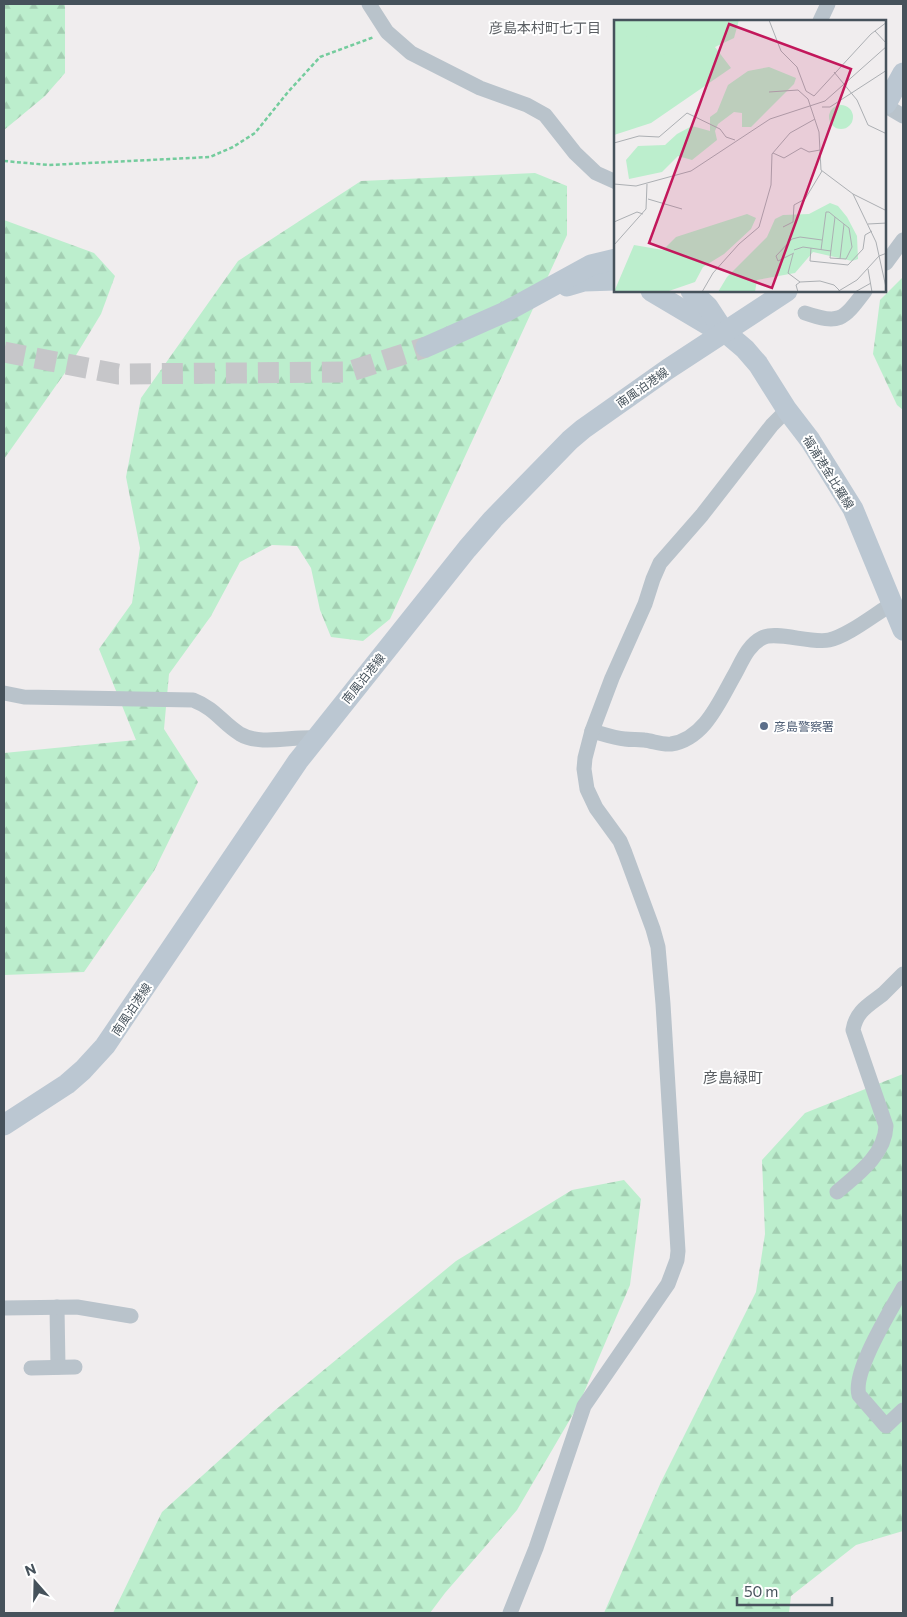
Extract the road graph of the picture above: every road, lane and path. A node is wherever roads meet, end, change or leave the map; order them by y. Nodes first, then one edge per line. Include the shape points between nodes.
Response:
1 (369, 4) edge
2 (828, 4) edge
3 (820, 20) edge
4 (387, 32) junction
5 (903, 73) edge
6 (887, 103) edge
7 (887, 106) edge
8 (903, 116) edge
9 (4, 161) edge
10 (614, 181) edge
11 (903, 240) edge
12 (614, 259) edge
13 (887, 262) edge
14 (614, 280) edge
15 (542, 292) junction
16 (653, 292) edge
17 (692, 292) edge
18 (785, 292) edge
19 (864, 292) edge
20 (805, 313) dead end
21 (725, 332) junction
22 (426, 347) tunnel mouth
23 (787, 410) junction
24 (892, 604) junction
25 (903, 630) edge
26 (4, 693) edge
27 (592, 731) junction
28 (316, 738) junction
29 (903, 974) edge
30 (4, 1125) edge
31 (837, 1192) dead end
32 (903, 1288) edge
33 (57, 1307) junction
34 (4, 1308) edge
35 (131, 1316) dead end
36 (76, 1366) dead end
37 (58, 1367) junction
38 (31, 1368) dead end
39 (903, 1410) edge
40 (510, 1613) edge

1 - 4 street
2 - 3 street
4 - 9 path via 320,57 255,133 210,157 49,165
4 - 10 street via 402,47 424,61 545,115 575,153 596,173
5 - 6 main road
7 - 8 street
11 - 13 street
12 - 15 main road via 591,265
14 - 15 main road via 584,281
15 - 22 main road
16 - 21 main road, 福浦港金比羅線
17 - 21 main road, 福浦港金比羅線 via 708,307
18 - 21 main road, 南風泊港線
19 - 20 street via 844,316 835,320
21 - 23 main road, 福浦港金比羅線 via 758,364
21 - 28 main road, 南風泊港線 via 596,418 570,440 467,549
23 - 24 main road, 福浦港金比羅線 via 810,440 853,510
23 - 27 street via 660,563
24 - 25 main road, 福浦港金比羅線
24 - 27 street via 830,640 764,636 750,647 714,712 690,737 662,744
26 - 28 street via 24,697 193,700 212,709 249,738
27 - 40 street via 584,769 587,789 626,854 658,947 678,1251 668,1284 584,1406 536,1548
28 - 30 main road, 南風泊港線 via 105,1046 66,1084
29 - 31 street via 854,1020 853,1030 886,1126 886,1135 868,1166
32 - 39 street via 858,1377 857,1389 858,1395 886,1426
33 - 34 street
33 - 35 street via 78,1307
33 - 37 street
36 - 37 street
37 - 38 street

